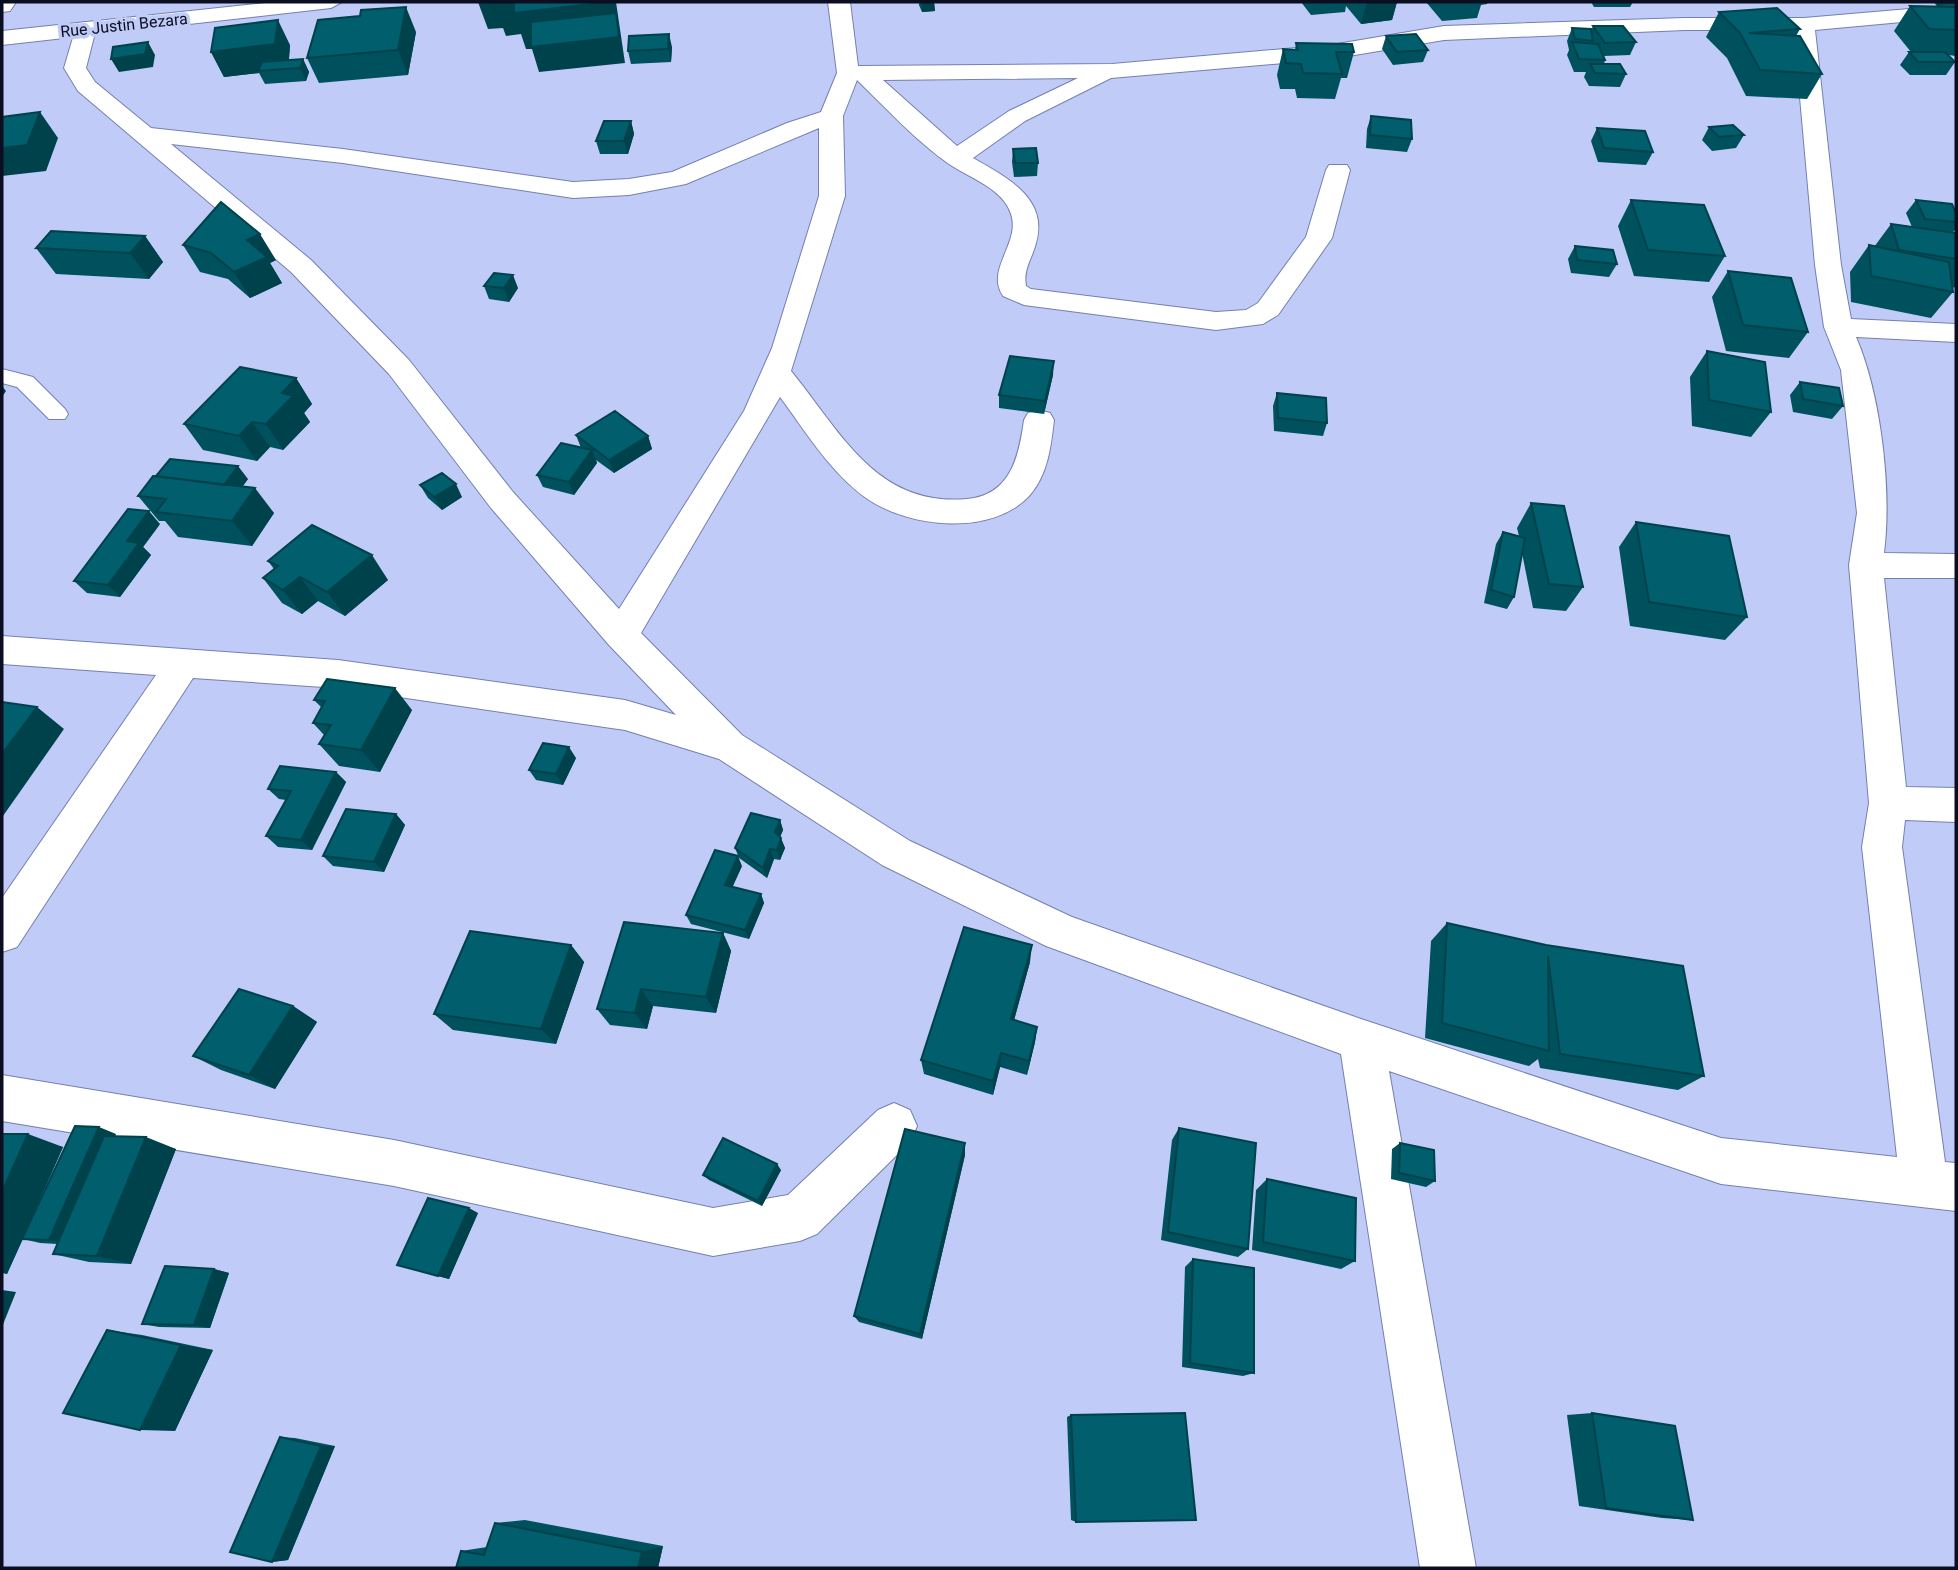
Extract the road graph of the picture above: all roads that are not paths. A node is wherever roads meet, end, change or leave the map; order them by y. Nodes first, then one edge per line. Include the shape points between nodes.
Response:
1 (5, 2) edge
2 (331, 2) edge
3 (839, 2) edge
4 (2, 6) edge
5 (257, 6) edge
6 (1956, 11) edge
7 (1804, 24) junction
8 (85, 29) junction
9 (2, 38) edge
10 (1112, 71) junction
11 (855, 73) junction
12 (831, 116) junction
13 (141, 134) junction
14 (956, 158) junction
15 (1338, 170) dead end
16 (1838, 327) junction
17 (1956, 333) edge
18 (777, 373) junction
19 (2, 376) edge
20 (57, 414) dead end
21 (1039, 420) dead end
22 (1866, 565) junction
23 (1956, 566) edge
24 (621, 635) junction
25 (2, 650) edge
26 (184, 663) junction
27 (731, 747) junction
28 (1888, 803) junction
29 (1956, 805) edge
30 (2, 933) edge
31 (1361, 1040) junction
32 (2, 1098) edge
33 (894, 1126) dead end
34 (1940, 1185) edge
35 (1448, 1568) edge

1 - 4 street
2 - 5 street, Rue Justin Bezara
3 - 11 street
5 - 8 street, Rue Justin Bezara
6 - 7 street
7 - 10 street via 1444,33 1331,52
7 - 16 street
8 - 9 street, Rue Justin Bezara
8 - 13 street via 75,68 86,86
10 - 11 street
10 - 14 street via 1017,116
11 - 12 street
11 - 14 street
12 - 13 street via 677,179 573,190 343,156
12 - 18 street via 832,196
13 - 24 street via 301,266 399,367 502,500
14 - 15 street via 1019,200 1028,218 1009,279 1013,290 1024,297 1216,321 1253,318 1268,309 1320,238
16 - 17 street
16 - 22 street via 1856,370 1873,513
18 - 21 street via 834,447 878,491 901,503 969,509 1007,498 1029,469
18 - 24 street via 759,411
19 - 20 lane via 25,382
22 - 23 street
22 - 28 street
24 - 27 street
25 - 26 street
26 - 27 street via 338,674 551,702 625,715
26 - 30 street
27 - 31 street via 896,853 1060,932
28 - 29 street
28 - 34 street via 1882,847
31 - 34 street via 1721,1161
31 - 35 street
32 - 33 street via 394,1163 713,1232 800,1217

